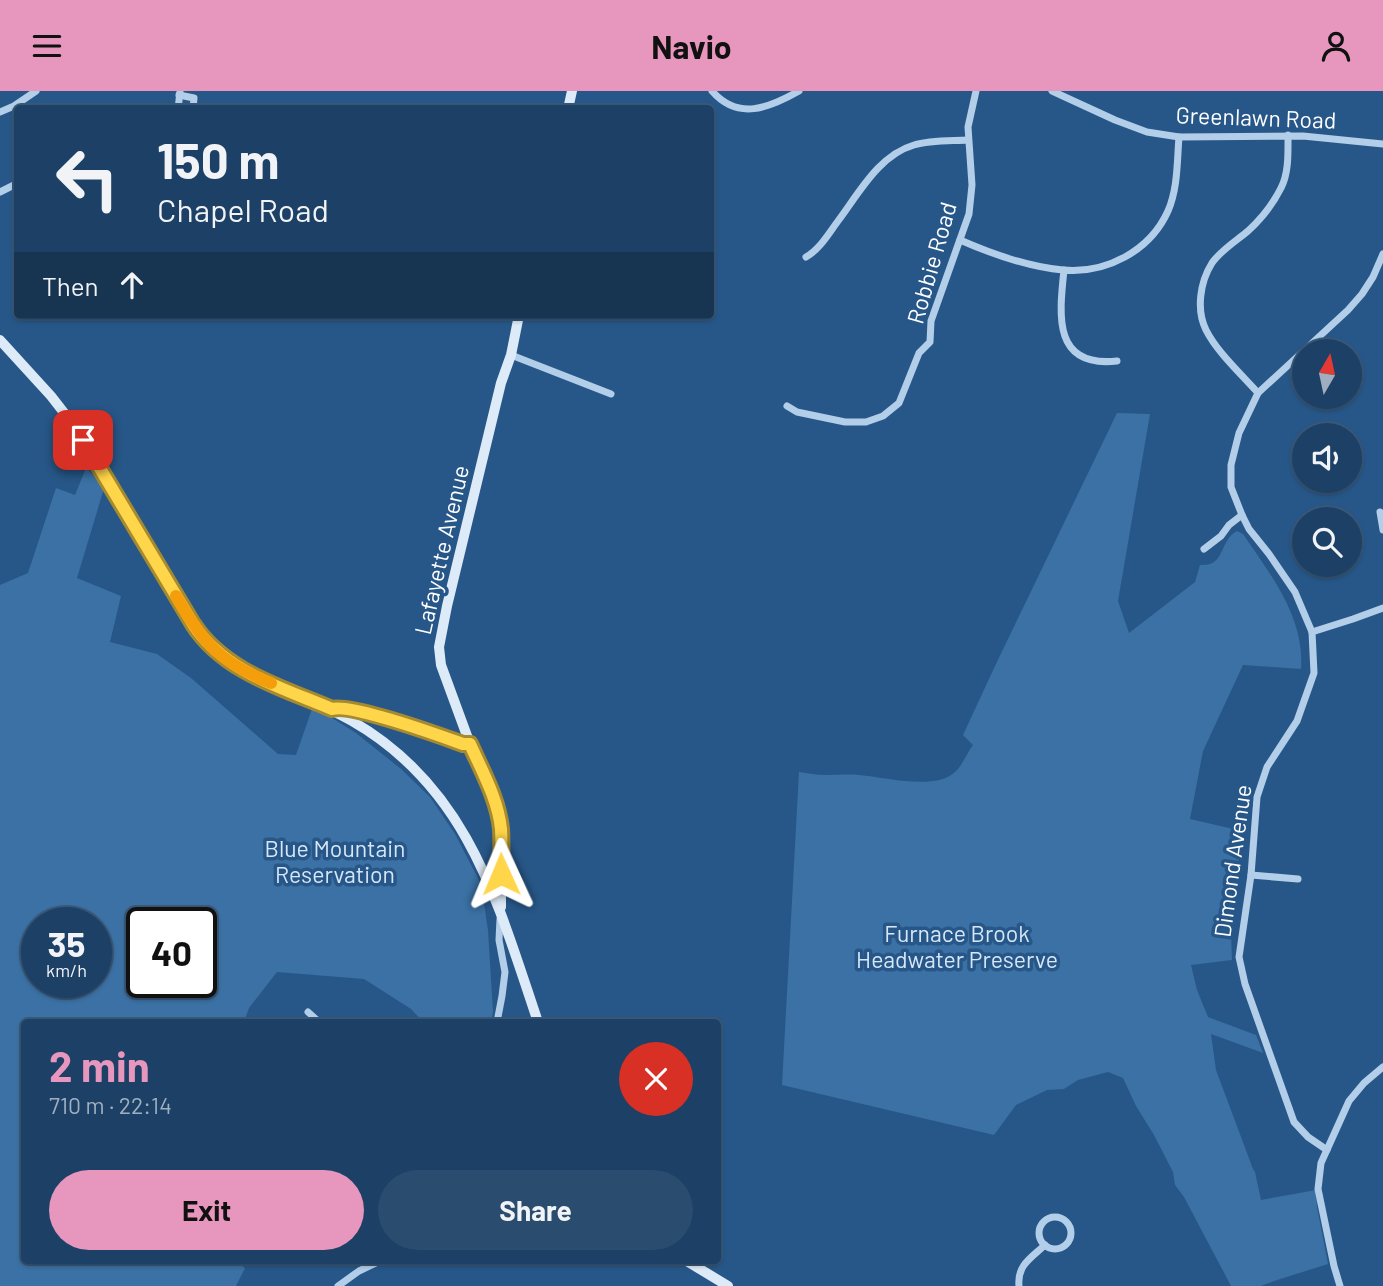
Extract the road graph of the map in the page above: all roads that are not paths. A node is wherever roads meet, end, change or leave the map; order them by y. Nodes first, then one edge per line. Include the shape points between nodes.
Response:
1 (36, 91) edge
2 (712, 91) edge
3 (799, 91) edge
4 (976, 91) edge
5 (1052, 91) edge
6 (180, 93) edge
7 (15, 105) edge
8 (193, 105) edge
9 (1288, 135) junction
10 (1180, 137) junction
11 (968, 140) junction
12 (1383, 144) edge
13 (960, 240) junction
14 (1383, 254) edge
15 (806, 257) dead end
16 (1381, 265) edge
17 (1064, 270) junction
18 (519, 319) edge
19 (0, 340) edge
20 (511, 355) junction
21 (1117, 361) dead end
22 (1258, 393) junction
23 (611, 394) dead end
24 (787, 406) dead end
25 (1380, 512) dead end
26 (1242, 515) junction
27 (1383, 530) edge
28 (1204, 549) dead end
29 (1383, 608) edge
30 (1312, 632) junction
31 (332, 709) junction
32 (470, 744) junction
33 (1251, 875) junction
34 (1298, 879) dead end
35 (500, 914) junction
36 (308, 1012) dead end
37 (316, 1019) edge
38 (498, 1019) edge
39 (537, 1019) edge
40 (1383, 1067) edge
41 (1326, 1151) junction
42 (1045, 1245) junction
43 (374, 1264) edge
44 (691, 1264) edge
45 (338, 1286) edge
46 (728, 1286) edge
47 (1018, 1286) edge
48 (1340, 1286) edge

1 - 7 street
2 - 3 street via 727,104 746,109 777,103
4 - 11 street, Robbie Road
5 - 10 street, Greenlawn Road via 1147,132
6 - 8 street via 194,98
9 - 10 street, Greenlawn Road
9 - 12 street, Greenlawn Road
9 - 22 street via 1282,187 1259,220 1213,262 1200,309 1212,340
10 - 17 street via 1172,200 1153,235 1122,259 1094,268
11 - 13 street, Robbie Road via 972,185
11 - 15 street via 916,144 893,155
13 - 17 street via 989,253
13 - 24 street, Robbie Road via 931,321 930,342 919,353 899,403 866,422 845,422
14 - 16 street, Dimond Avenue
16 - 22 street, Dimond Avenue via 1348,310
17 - 21 street via 1061,319 1066,341 1087,359
18 - 20 street, Lafayette Avenue
19 - 31 street via 72,423 206,642 245,671
20 - 23 street
20 - 32 street, Lafayette Avenue via 500,383 439,647 441,665
22 - 26 street, Dimond Avenue via 1239,433 1231,465 1231,487
25 - 27 street
26 - 28 street
26 - 30 street, Dimond Avenue via 1295,592
29 - 30 street
30 - 33 street, Dimond Avenue via 1314,673 1297,720 1267,767 1257,797
31 - 32 street via 399,722
31 - 35 street via 381,740 428,783 466,836
32 - 35 street, Lafayette Avenue via 500,828
33 - 34 street
33 - 41 street, Dimond Avenue via 1239,957 1245,984 1294,1122
35 - 38 street via 505,972
35 - 39 street
36 - 37 street
40 - 41 street via 1349,1101
41 - 48 street via 1318,1189
42 - 42 street via 1060,1248 1068,1242 1067,1222 1052,1217 1042,1223 1039,1232
42 - 47 street via 1021,1267
43 - 45 street
44 - 46 street

